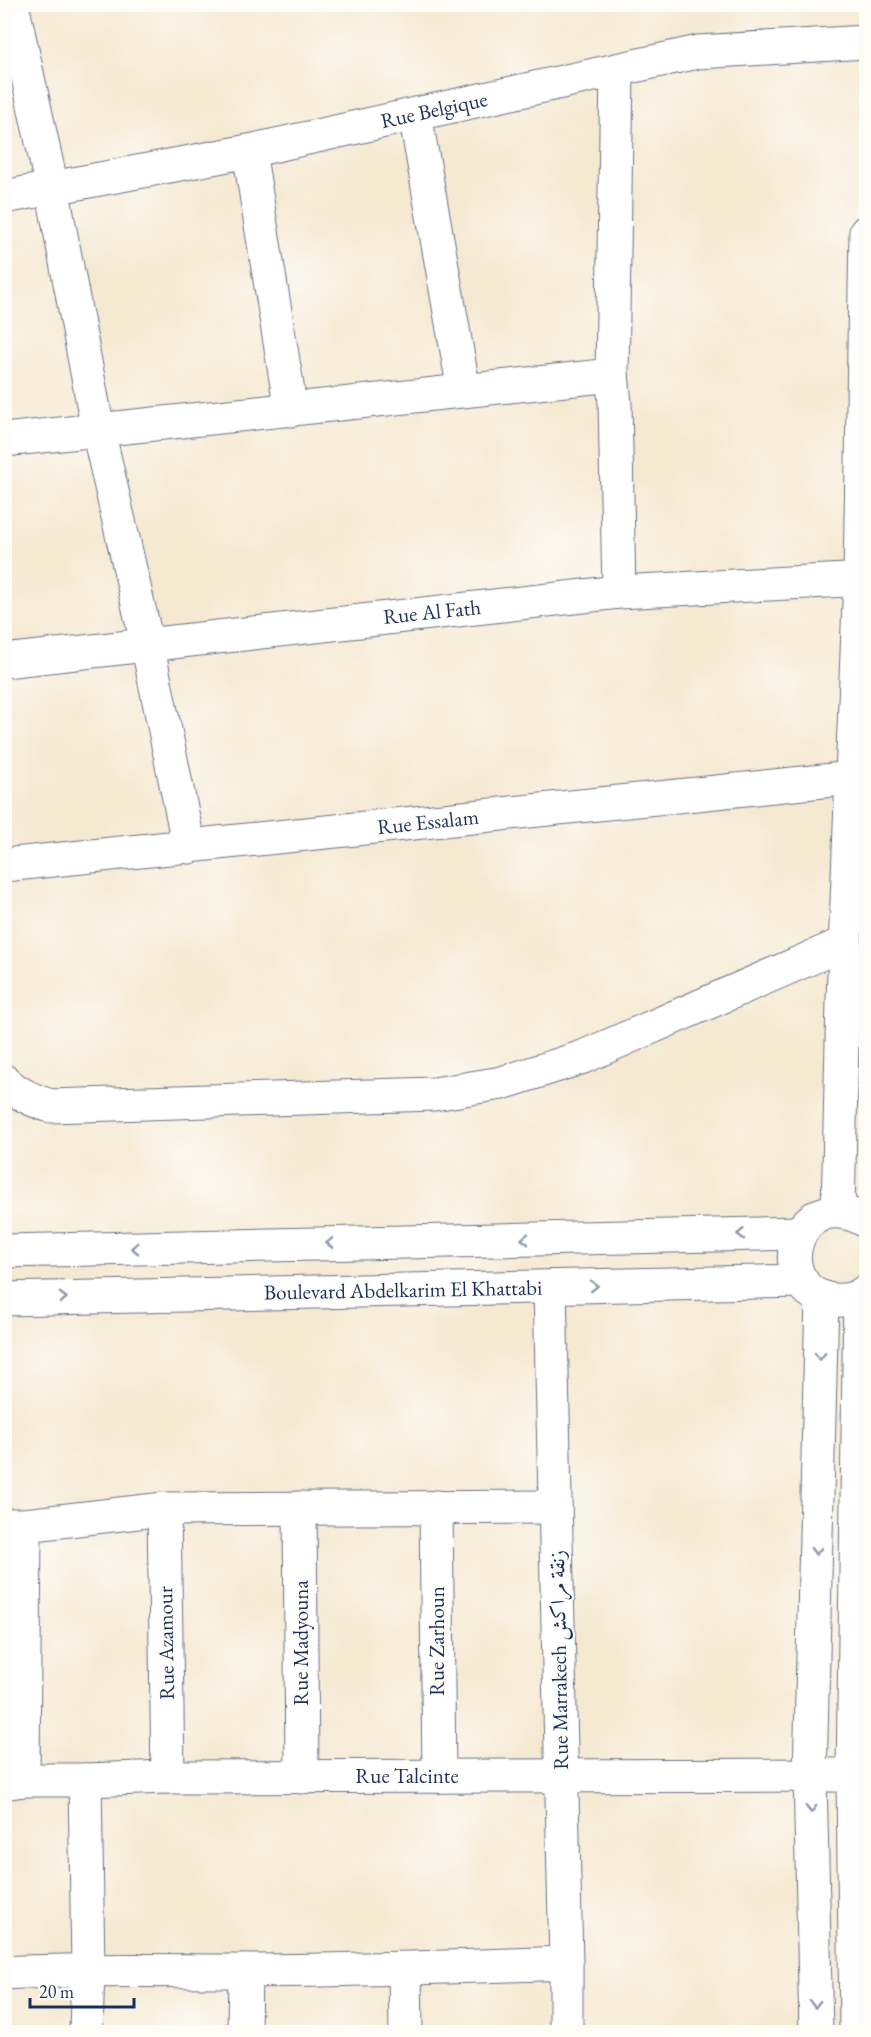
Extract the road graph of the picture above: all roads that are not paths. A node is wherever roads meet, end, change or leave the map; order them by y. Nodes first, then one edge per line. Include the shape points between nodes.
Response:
1 (12, 4) edge
2 (867, 42) edge
3 (617, 70) junction
4 (415, 114) junction
5 (249, 151) junction
6 (52, 188) junction
7 (4, 197) edge
8 (867, 232) edge
9 (612, 375) junction
10 (464, 391) junction
11 (291, 410) junction
12 (98, 430) junction
13 (4, 440) edge
14 (863, 579) edge
15 (618, 592) junction
16 (147, 643) junction
17 (4, 661) edge
18 (859, 778) edge
19 (189, 847) junction
20 (4, 865) edge
21 (845, 943) junction
22 (855, 1000) edge
23 (4, 1081) edge
24 (852, 1216) edge
25 (800, 1233) junction
26 (4, 1251) edge
27 (550, 1287) junction
28 (812, 1289) junction
29 (863, 1293) edge
30 (4, 1299) edge
31 (436, 1507) junction
32 (555, 1507) junction
33 (300, 1508) junction
34 (164, 1509) junction
35 (15, 1525) edge
36 (562, 1775) junction
37 (860, 1775) edge
38 (439, 1776) junction
39 (810, 1776) junction
40 (168, 1777) junction
41 (302, 1777) junction
42 (85, 1780) junction
43 (14, 1781) edge
44 (566, 1963) junction
45 (88, 1969) junction
46 (405, 1969) junction
47 (245, 1971) junction
48 (4, 1973) edge
49 (86, 2032) edge
50 (244, 2032) edge
51 (406, 2032) edge
52 (566, 2032) edge
53 (816, 2032) edge
54 (856, 2032) edge

1 - 6 street
2 - 3 street, Rue Belgique via 698,52
3 - 4 street, Rue Belgique
3 - 9 street
4 - 5 street, Rue Belgique
4 - 10 street
5 - 6 street, Rue Belgique
5 - 11 street
6 - 7 street, Rue Belgique
6 - 12 street
8 - 14 street
9 - 10 street
9 - 15 street
10 - 11 street
11 - 12 street
12 - 13 street
12 - 16 street
14 - 15 street, Rue Al Fath
14 - 18 street
15 - 16 street, Rue Al Fath
16 - 17 street, Rue Al Fath
16 - 19 street
18 - 19 street, Rue Essalam
18 - 21 street
19 - 20 street, Rue Essalam
21 - 22 street
21 - 23 street via 583,1057 502,1083 434,1094 51,1106 34,1102
22 - 24 street
24 - 25 street via 823,1214
25 -> 26 street
25 - 28 street via 795,1245 796,1270
27 -> 28 street, Boulevard Abdelkarim El Khattabi
30 -> 27 street, Boulevard Abdelkarim El Khattabi
27 - 32 street, Rue Marrakech زنقة مراكش
28 - 29 street, Boulevard Abdelkarim El Khattabi via 835,1300 848,1300
28 -> 39 street
29 - 37 street
31 - 32 street
31 - 33 street
31 - 38 street, Rue Zarhoun
32 - 36 street, Rue Marrakech زنقة مراكش
33 - 34 street
33 - 41 street, Rue Madyouna
34 - 35 street
34 - 40 street, Rue Azamour
35 - 43 street
36 - 38 street, Rue Talcinte
36 - 39 street, Rue Talcinte
36 - 44 street, Rue Marrakech زنقة مراكش
37 - 39 street, Rue Talcinte
37 - 54 street
38 - 41 street, Rue Talcinte
39 -> 53 street
40 - 41 street, Rue Talcinte
40 - 42 street, Rue Talcinte
42 - 43 street, Rue Talcinte
42 - 45 street
44 - 46 street
44 - 52 street, Rue Marrakech زنقة مراكش
45 - 47 street
45 - 48 street
45 - 49 street
46 - 47 street
46 - 51 street
47 - 50 street

